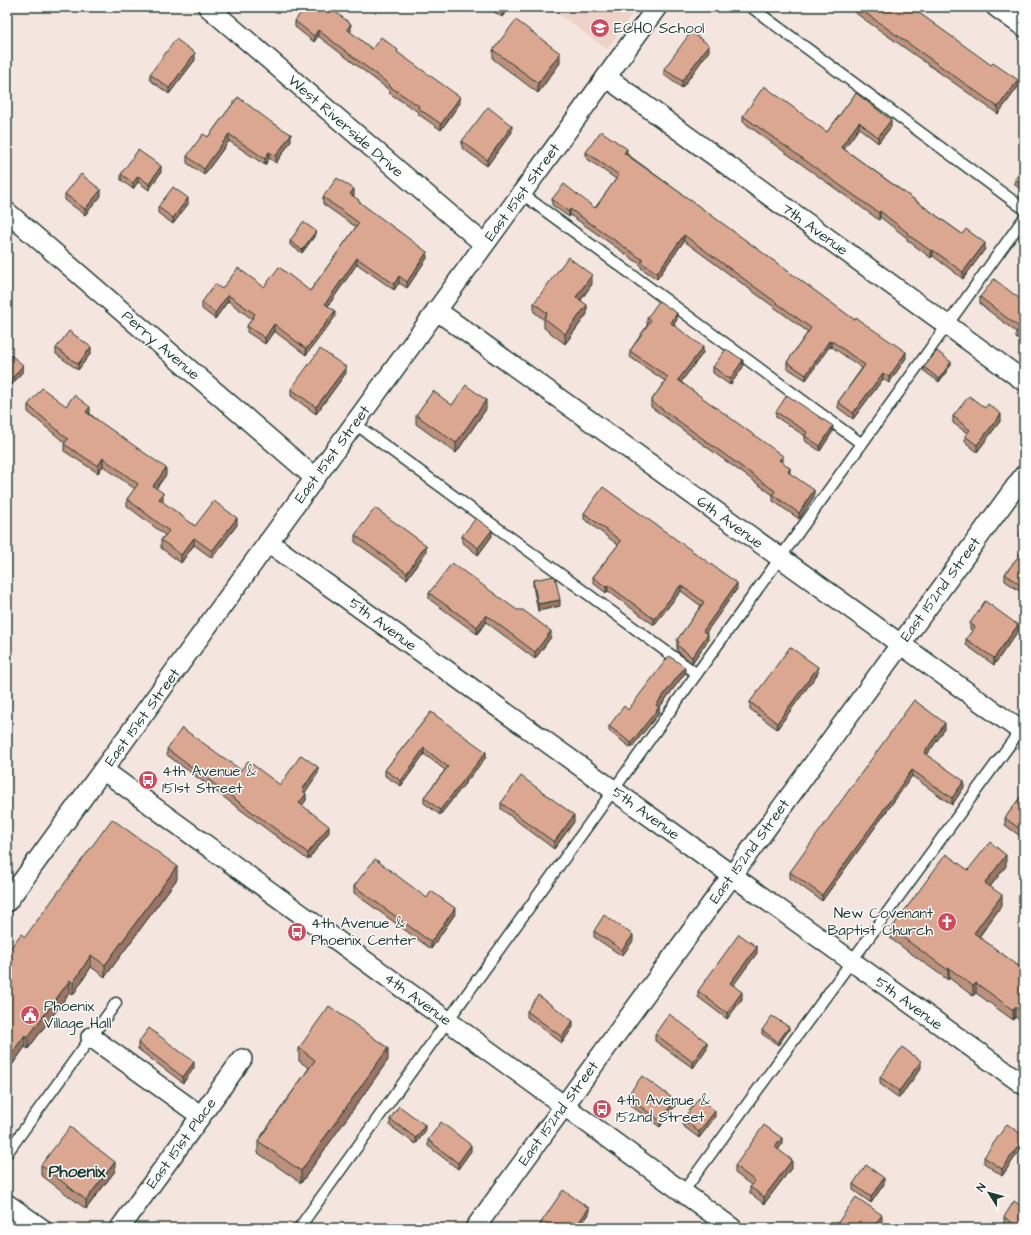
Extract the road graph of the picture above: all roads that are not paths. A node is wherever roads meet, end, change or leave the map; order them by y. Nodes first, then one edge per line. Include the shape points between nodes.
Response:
1 (208, 7) edge
2 (657, 7) edge
3 (751, 7) edge
4 (1002, 9) edge
5 (1024, 28) edge
6 (606, 77) junction
7 (521, 193) junction
8 (1024, 209) edge
9 (7, 212) edge
10 (1024, 218) edge
11 (484, 244) junction
12 (436, 310) junction
13 (947, 325) junction
14 (1024, 381) edge
15 (354, 423) junction
16 (862, 444) junction
17 (1024, 475) edge
18 (315, 478) junction
19 (268, 542) junction
20 (780, 558) junction
21 (900, 644) junction
22 (697, 674) junction
23 (1023, 729) edge
24 (103, 770) junction
25 (614, 790) junction
26 (732, 875) junction
27 (8, 898) edge
28 (852, 962) junction
29 (116, 1003) dead end
30 (448, 1021) junction
31 (91, 1037) junction
32 (242, 1059) dead end
33 (1024, 1085) edge
34 (564, 1106) junction
35 (201, 1116) junction
36 (7, 1153) edge
37 (683, 1192) junction
38 (7, 1204) edge
39 (41, 1228) edge
40 (120, 1228) edge
41 (299, 1228) edge
42 (475, 1228) edge
43 (732, 1228) edge

1 - 11 street, West Riverside Drive
2 - 6 street, East 151st Street
3 - 8 lane
4 - 5 street
6 - 7 street, East 151st Street
6 - 13 street, 7th Avenue
7 - 11 street, East 151st Street
7 - 16 lane
9 - 18 street, Perry Avenue
10 - 13 lane
11 - 12 street, East 151st Street
12 - 15 street, East 151st Street
12 - 20 street, 6th Avenue
13 - 14 street, 7th Avenue
13 - 16 lane
15 - 18 street, East 151st Street
15 - 22 lane
16 - 20 lane
17 - 21 street, East 152nd Street
18 - 19 street, East 151st Street
19 - 24 street, East 151st Street
19 - 25 street, 5th Avenue
20 - 21 street, 6th Avenue
20 - 22 lane
21 - 23 street, 6th Avenue
21 - 26 street, East 152nd Street
22 - 25 lane
23 - 28 lane
24 - 27 street, East 151st Street
24 - 30 street, 4th Avenue
25 - 26 street, 5th Avenue
25 - 30 lane
26 - 28 street, 5th Avenue
26 - 34 street, East 152nd Street
28 - 33 street, 5th Avenue
28 - 37 lane
29 - 31 lane
30 - 34 street, 4th Avenue
30 - 41 lane
31 - 35 street
31 - 36 lane
32 - 35 street, East 151st Place
34 - 37 street, 4th Avenue
34 - 42 street, East 152nd Street
35 - 40 street, East 151st Place
37 - 43 street, 4th Avenue
38 - 39 street

